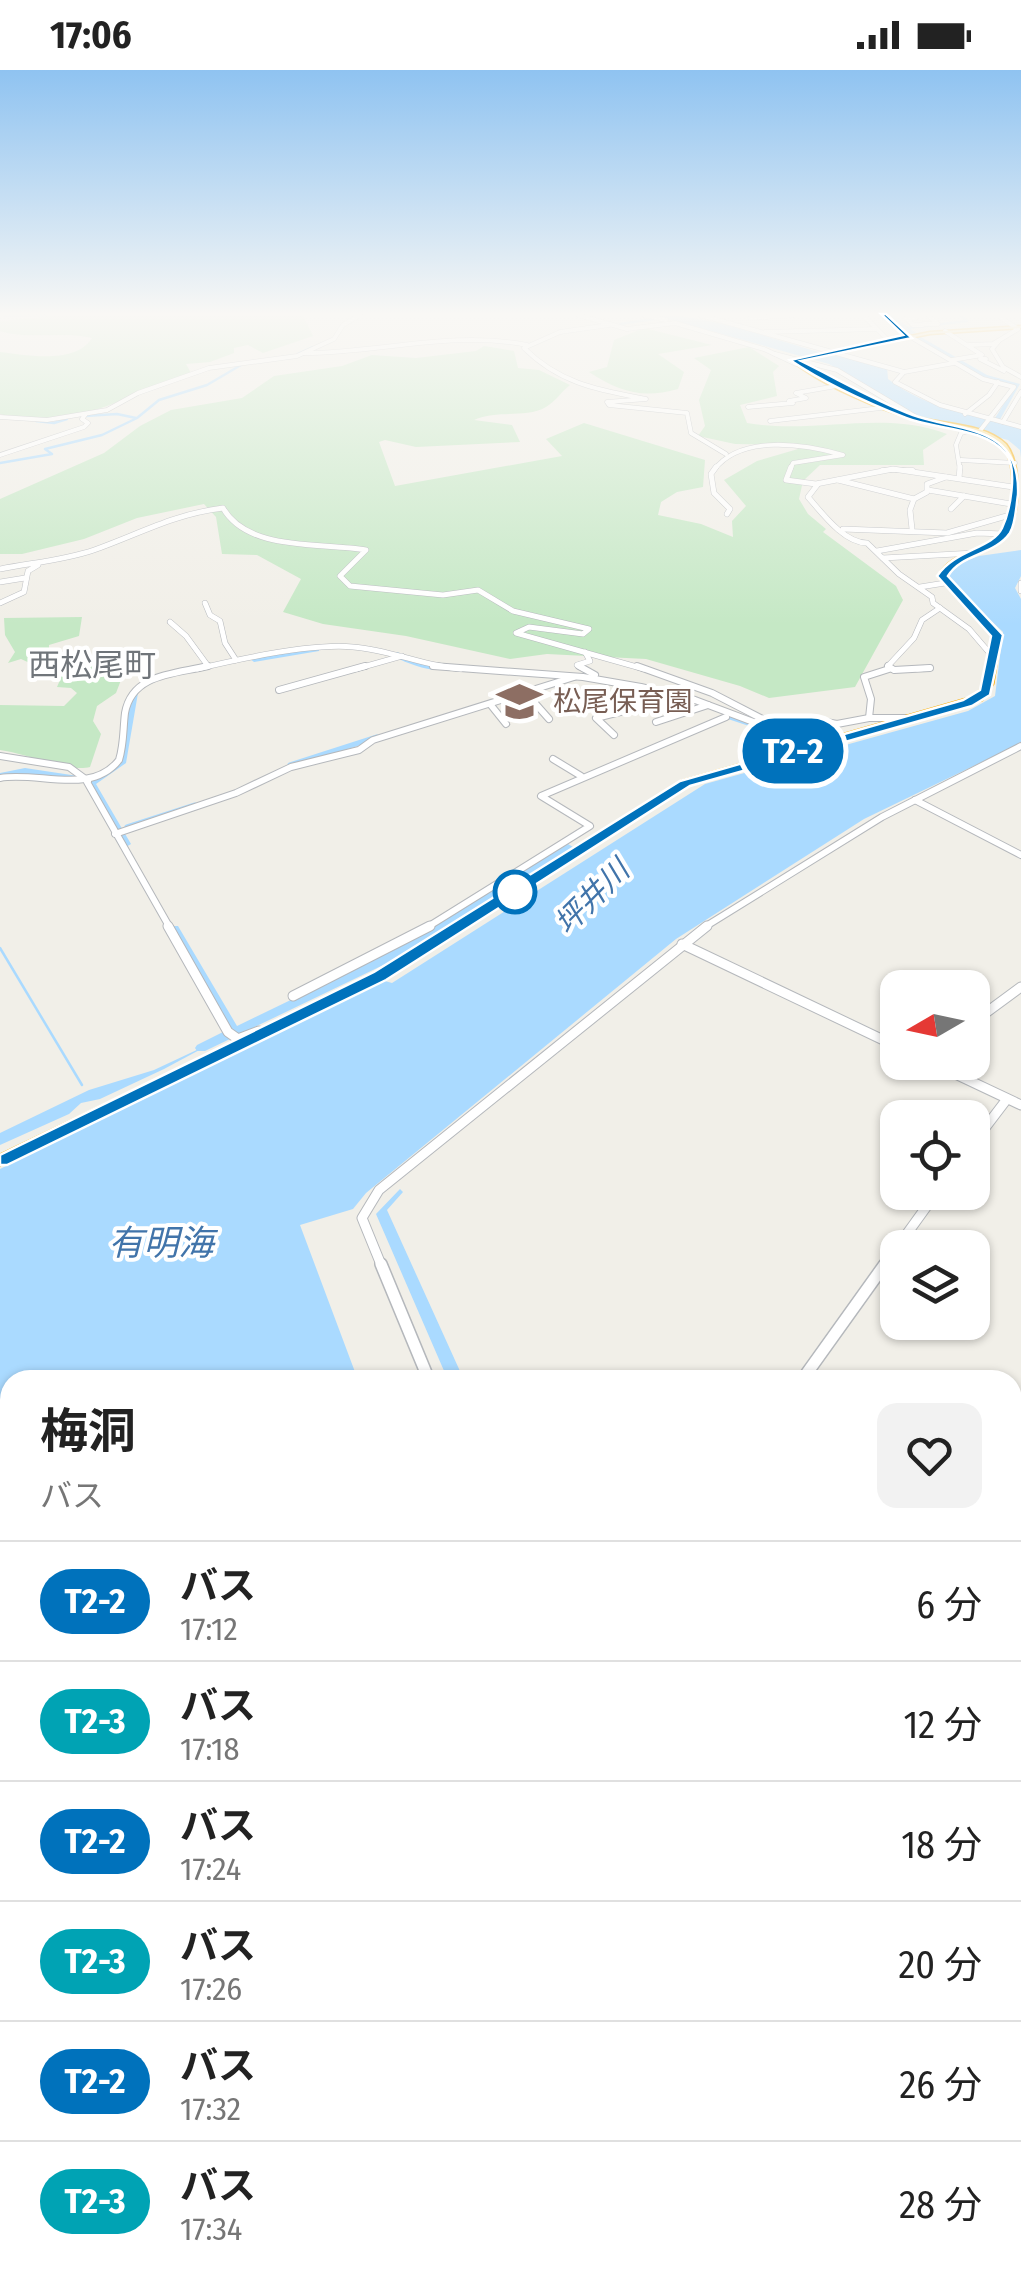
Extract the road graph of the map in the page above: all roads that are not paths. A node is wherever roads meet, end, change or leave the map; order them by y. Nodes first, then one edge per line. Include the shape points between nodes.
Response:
1 (18, 418) edge
2 (61, 418) edge
3 (83, 418) edge
4 (688, 418) edge
5 (794, 418) edge
6 (921, 418) edge
7 (922, 418) edge
8 (988, 418) edge
9 (992, 419) junction
10 (1003, 420) joint
11 (770, 421) dead end
12 (937, 424) junction
13 (1021, 427) edge
14 (975, 432) junction
15 (726, 454) junction
16 (0, 455) edge
17 (961, 460) junction
18 (1015, 462) junction
19 (948, 476) junction
20 (834, 478) junction
21 (959, 478) junction
22 (976, 482) junction
23 (818, 484) junction
24 (992, 485) junction
25 (1014, 488) junction
26 (928, 490) junction
27 (966, 496) junction
28 (914, 499) junction
29 (986, 500) junction
30 (952, 509) dead end
31 (1011, 510) junction
32 (971, 511) dead end
33 (727, 514) dead end
34 (840, 529) junction
35 (912, 530) junction
36 (926, 530) junction
37 (1004, 534) junction
38 (922, 538) dead end
39 (877, 551) junction
40 (974, 553) junction
41 (55, 558) junction
42 (883, 558) junction
43 (0, 569) edge
44 (25, 578) junction
45 (0, 582) edge
46 (945, 584) junction
47 (920, 587) junction
48 (0, 603) edge
49 (205, 603) dead end
50 (940, 608) junction
51 (170, 622) dead end
52 (585, 652) dead end
53 (402, 656) junction
54 (994, 657) junction
55 (236, 660) junction
56 (208, 666) junction
57 (930, 668) dead end
58 (889, 669) junction
59 (576, 677) junction
60 (606, 680) junction
61 (279, 690) dead end
62 (526, 693) junction
63 (677, 697) junction
64 (490, 704) junction
65 (706, 706) junction
66 (726, 717) dead end
67 (869, 718) junction
68 (905, 718) junction
69 (549, 719) dead end
70 (656, 722) dead end
71 (506, 724) dead end
72 (780, 728) junction
73 (614, 735) dead end
74 (813, 745) junction
75 (1021, 746) edge
76 (0, 756) edge
77 (552, 759) dead end
78 (581, 776) junction
79 (0, 778) edge
80 (88, 782) junction
81 (916, 800) junction
82 (118, 833) junction
83 (1021, 855) edge
84 (490, 891) joint
85 (682, 944) junction
86 (1021, 987) edge
87 (293, 996) dead end
88 (990, 1010) edge
89 (275, 1029) junction
90 (880, 1038) edge
91 (968, 1080) edge
92 (1006, 1098) junction
93 (1021, 1105) edge
94 (990, 1120) edge
95 (0, 1160) edge
96 (924, 1210) edge
97 (425, 1370) edge
98 (809, 1370) edge

1 - 2 street
3 - 16 street via 84,427
4 - 15 street via 691,434
5 - 11 street
6 - 12 highway
7 - 12 street
8 - 9 street
9 - 10 street
9 - 14 street
10 - 13 street
12 - 14 highway
14 - 17 street via 961,434
14 - 18 highway via 1002,444
15 - 23 street via 791,448 843,455 791,465 788,483
15 - 33 street via 711,474 714,494 730,508
17 - 18 street
17 - 21 street
18 - 25 highway
19 - 20 street via 895,468
19 - 21 street
19 - 26 street via 927,484
20 - 23 street
20 - 28 street
21 - 22 street
22 - 24 street
22 - 27 street
23 - 34 street via 808,494 810,502
24 - 25 street
24 - 29 street
25 - 31 highway
26 - 27 street
26 - 28 street
27 - 29 street
27 - 30 street
28 - 35 street
29 - 31 street
29 - 32 street
31 - 36 street via 951,532
31 - 37 highway
34 - 35 street
34 - 39 street
35 - 36 street
36 - 38 street
37 - 39 street
37 - 40 highway
39 - 42 street
40 - 42 street
40 - 46 highway via 947,566
41 - 43 street
41 - 44 street via 30,568
41 - 72 street via 223,508 244,531 366,550 340,576 350,586 443,595 478,590 513,611 584,625 589,630 577,635 516,630 518,636 712,692
42 - 47 street
44 - 45 street
44 - 48 street via 28,588
46 - 47 street
46 - 54 highway via 994,630
47 - 50 street
49 - 55 street
50 - 54 street
50 - 58 street via 923,619
51 - 56 street via 196,644
52 - 60 street via 590,661 578,666
53 - 55 street via 337,646
53 - 59 street via 435,667
53 - 61 street
54 - 68 highway via 979,698
55 - 56 street
56 - 80 street via 136,686 119,761
57 - 58 street
58 - 67 street via 864,677
59 - 60 street
59 - 62 street
60 - 63 street
62 - 64 street
62 - 69 street
63 - 65 street
63 - 73 street via 596,718
64 - 71 street
64 - 82 street via 342,756 291,766 236,793
65 - 70 street
65 - 72 street
66 - 78 street
67 - 68 street
67 - 72 street via 842,724 804,718
68 - 74 highway
72 - 74 street
74 - 89 highway via 685,784 380,976
75 - 81 street
76 - 80 street via 69,767
77 - 78 street
78 - 84 street via 541,796 590,826
79 - 80 street via 41,773
80 - 82 street
81 - 83 street
81 - 85 street
82 - 89 street via 230,1035
84 - 87 street
85 - 90 street
85 - 97 street via 396,1175 366,1209 365,1230
86 - 88 street
89 - 95 highway
91 - 92 street
92 - 93 street
92 - 94 street
96 - 98 street

